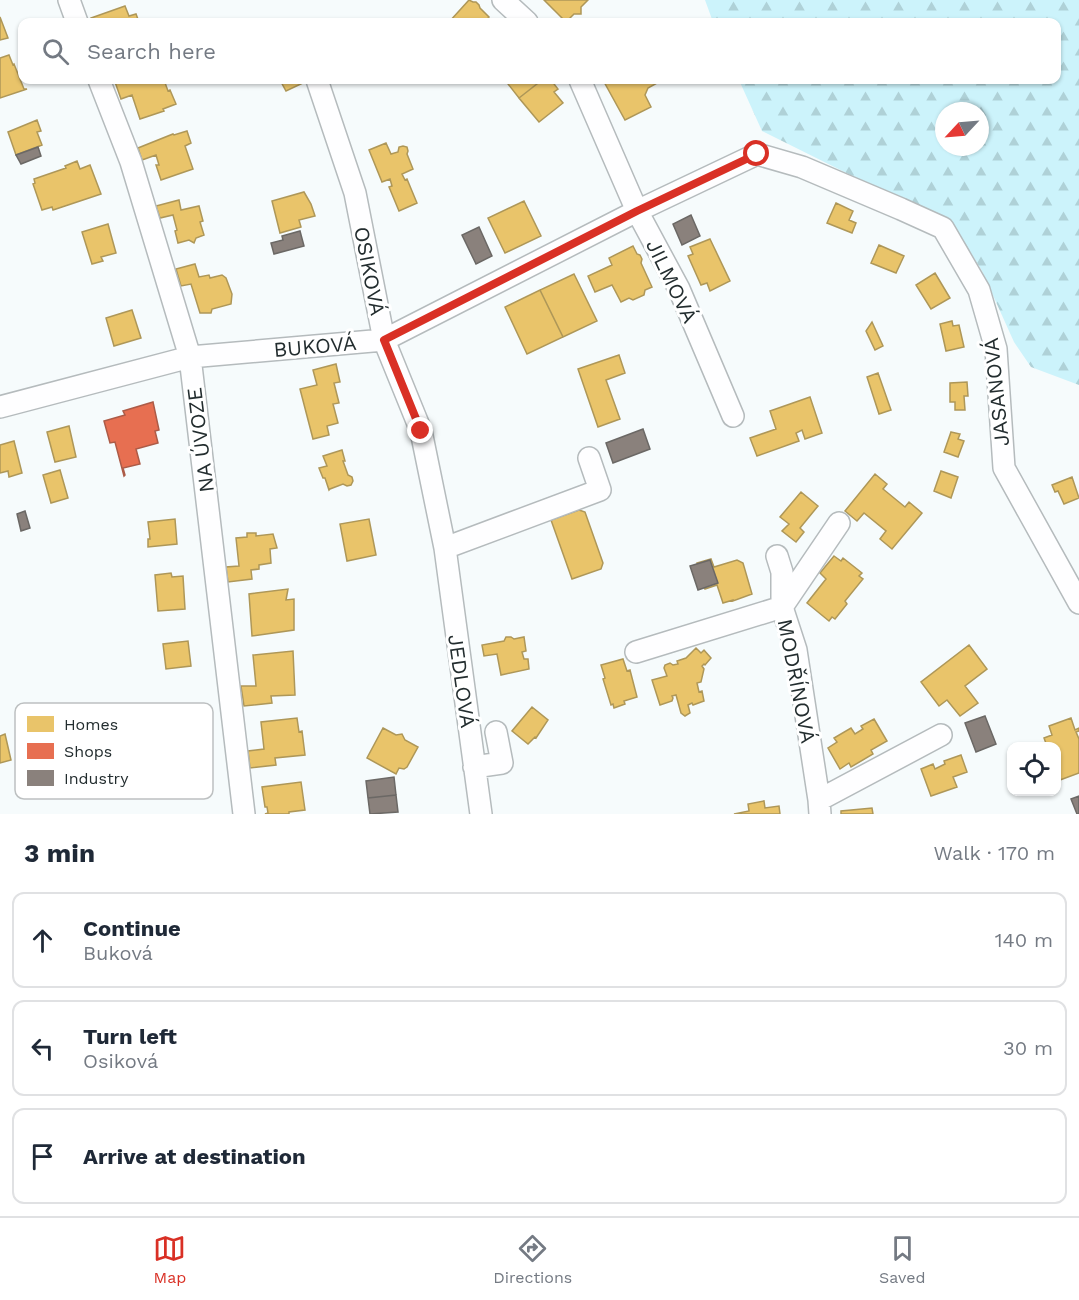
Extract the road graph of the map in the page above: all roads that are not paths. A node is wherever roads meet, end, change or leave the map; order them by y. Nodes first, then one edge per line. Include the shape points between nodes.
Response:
1 (69, 0) edge
2 (503, 0) edge
3 (76, 18) edge
4 (522, 18) edge
5 (101, 84) edge
6 (318, 84) edge
7 (582, 84) edge
8 (757, 154) joint
9 (637, 211) junction
10 (384, 340) junction
11 (190, 357) junction
12 (0, 407) edge
13 (733, 416) dead end
14 (589, 458) dead end
15 (839, 523) dead end
16 (445, 548) junction
17 (777, 556) dead end
18 (1079, 603) edge
19 (782, 606) junction
20 (636, 652) dead end
21 (496, 732) dead end
22 (941, 735) dead end
23 (474, 767) junction
24 (820, 807) edge
25 (244, 814) edge
26 (481, 814) edge

1 - 3 street
2 - 4 street
5 - 11 street, NA ÚVOZE via 131,162
6 - 10 street, OSIKOVÁ via 355,193
7 - 9 street, JILMOVÁ
8 - 9 street, BUKOVÁ
8 - 18 street, JASANOVÁ via 802,167 942,228 979,290 996,349 1004,468
9 - 10 street, BUKOVÁ
9 - 13 street, JILMOVÁ via 679,289
10 - 11 street, BUKOVÁ
10 - 16 street, OSIKOVÁ via 421,431
11 - 12 street, BUKOVÁ
11 - 25 street, NA ÚVOZE
14 - 16 street via 600,490
15 - 19 street
16 - 23 street, JEDLOVÁ
17 - 19 street via 782,572
19 - 20 street, MODŘÍNOVÁ
19 - 24 street, MODŘÍNOVÁ via 796,650
21 - 23 street via 502,763
22 - 24 street, MODŘÍNOVÁ
23 - 26 street, JEDLOVÁ

